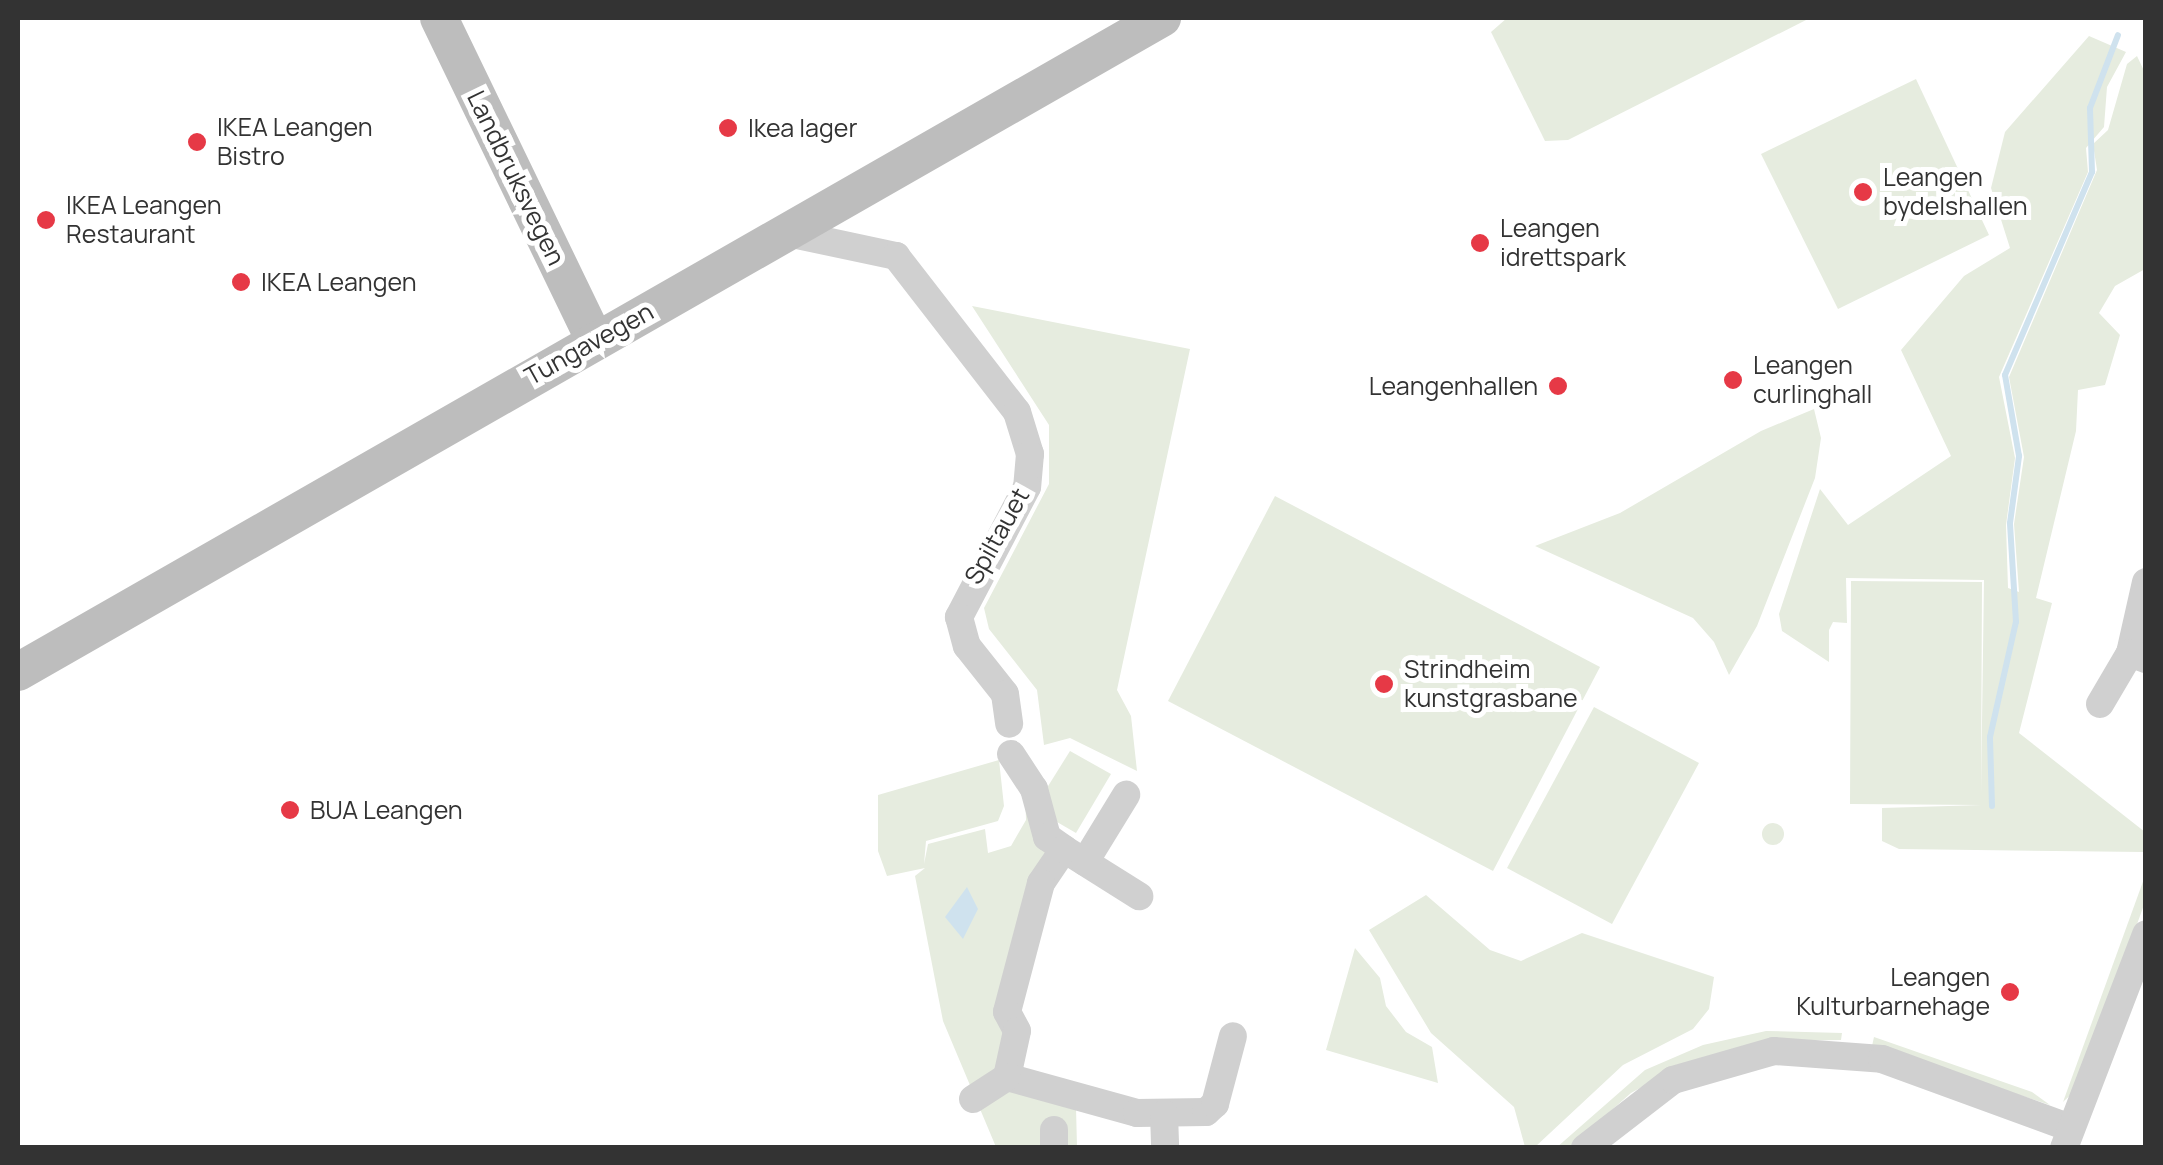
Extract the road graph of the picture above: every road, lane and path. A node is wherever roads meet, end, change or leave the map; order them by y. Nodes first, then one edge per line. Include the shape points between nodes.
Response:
1 (439, 18) edge
2 (1162, 18) edge
3 (782, 232) junction
4 (594, 339) junction
5 (2146, 582) edge
6 (2138, 656) edge
7 (18, 672) edge
8 (2100, 704) dead end
9 (1008, 724) dead end
10 (1010, 754) dead end
11 (1126, 794) dead end
12 (1074, 856) junction
13 (1139, 896) dead end
14 (2146, 934) edge
15 (1232, 1036) dead end
16 (1007, 1078) junction
17 (973, 1098) dead end
18 (1164, 1114) junction
19 (2068, 1138) edge
20 (1166, 1148) edge
21 (1585, 1148) edge

1 - 4 street, Landbruksvegen
2 - 3 street, Tungavegen
3 - 4 street, Tungavegen
3 - 9 street, Spiltauet via 896,256 1026,433 1026,487 959,617 968,646 1005,694
4 - 7 street, Tungavegen
5 - 6 street
6 - 8 street
10 - 12 street via 1034,788 1047,836
11 - 12 street
12 - 13 street
12 - 16 street via 1041,883 1007,1012 1017,1031
14 - 19 street
15 - 18 street via 1216,1104 1206,1112
16 - 17 street
16 - 18 street via 1137,1113
18 - 20 street
19 - 21 street via 1882,1058 1774,1050 1673,1080

